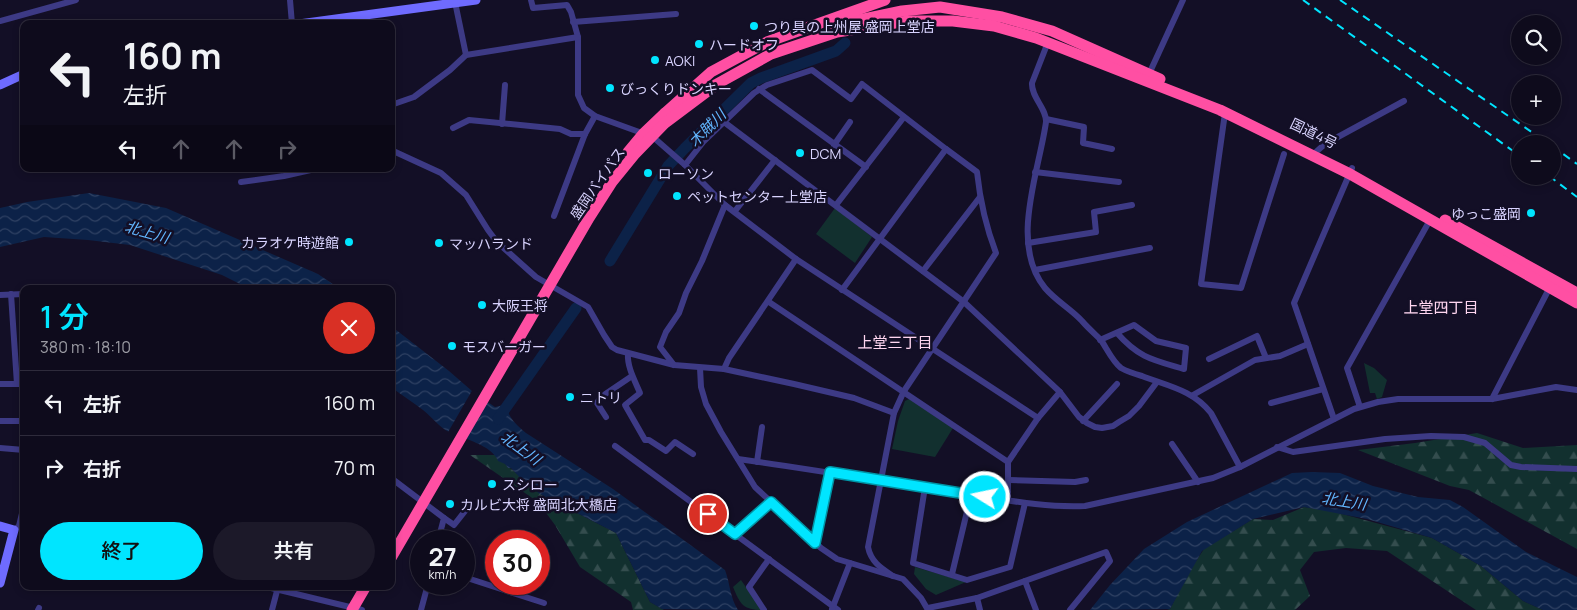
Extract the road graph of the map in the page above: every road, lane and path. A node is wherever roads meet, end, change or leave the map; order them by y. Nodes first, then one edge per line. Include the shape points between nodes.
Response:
1 (76, 0) edge
2 (290, 0) edge
3 (476, 0) edge
4 (531, 0) edge
5 (1183, 0) edge
6 (883, 1) edge
7 (58, 2) edge
8 (455, 2) junction
9 (928, 4) edge
10 (939, 4) edge
11 (676, 14) dead end
12 (292, 20) edge
13 (328, 20) edge
14 (952, 20) junction
15 (0, 21) edge
16 (573, 22) junction
17 (908, 22) junction
18 (1027, 22) joint
19 (578, 37) junction
20 (1036, 38) joint
21 (1048, 42) junction
22 (466, 55) junction
23 (1149, 74) junction
24 (20, 76) edge
25 (0, 85) edge
26 (505, 85) dead end
27 (760, 89) junction
28 (1404, 101) dead end
29 (395, 103) edge
30 (665, 113) junction
31 (1226, 113) junction
32 (595, 116) junction
33 (904, 117) junction
34 (1046, 119) junction
35 (724, 122) junction
36 (850, 122) dead end
37 (502, 124) junction
38 (453, 128) dead end
39 (585, 134) junction
40 (648, 136) junction
41 (834, 145) junction
42 (946, 149) junction
43 (1112, 149) dead end
44 (1317, 150) junction
45 (395, 152) edge
46 (1284, 154) dead end
47 (775, 160) junction
48 (683, 163) junction
49 (866, 168) junction
50 (1351, 171) junction
51 (302, 172) edge
52 (1035, 172) junction
53 (241, 182) dead end
54 (1119, 182) dead end
55 (980, 197) junction
56 (726, 205) junction
57 (836, 205) junction
58 (1132, 205) dead end
59 (735, 211) junction
60 (554, 216) dead end
61 (1430, 220) junction
62 (879, 239) junction
63 (1028, 243) junction
64 (1150, 248) dead end
65 (796, 259) junction
66 (1035, 270) junction
67 (923, 271) junction
68 (546, 283) junction
69 (1552, 284) junction
70 (842, 290) junction
71 (1577, 293) edge
72 (0, 294) edge
73 (11, 294) junction
74 (20, 294) edge
75 (769, 302) junction
76 (964, 302) junction
77 (1577, 303) edge
78 (1117, 333) junction
79 (1100, 340) junction
80 (1308, 344) junction
81 (932, 349) junction
82 (628, 354) junction
83 (1266, 358) junction
84 (1209, 359) dead end
85 (674, 365) junction
86 (700, 368) junction
87 (724, 370) junction
88 (632, 376) junction
89 (1158, 382) junction
90 (0, 384) edge
91 (20, 384) edge
92 (1117, 384) dead end
93 (1324, 389) junction
94 (1577, 390) edge
95 (904, 391) junction
96 (1060, 392) junction
97 (1193, 395) junction
98 (1492, 399) junction
99 (1271, 403) dead end
100 (1360, 407) junction
101 (894, 413) junction
102 (606, 417) dead end
103 (1038, 418) junction
104 (1334, 419) junction
105 (1083, 420) junction
106 (0, 421) edge
107 (20, 421) edge
108 (762, 427) dead end
109 (1172, 444) dead end
110 (615, 446) dead end
111 (1277, 447) junction
112 (0, 448) edge
113 (20, 450) edge
114 (693, 454) dead end
115 (738, 459) junction
116 (757, 462) junction
117 (1008, 462) junction
118 (1240, 467) junction
119 (1577, 469) edge
120 (830, 472) junction
121 (881, 480) junction
122 (1009, 480) junction
123 (1086, 480) dead end
124 (395, 481) edge
125 (1198, 482) junction
126 (925, 487) junction
127 (971, 495) junction
128 (1008, 500) junction
129 (421, 501) junction
130 (771, 502) junction
131 (1025, 503) junction
132 (469, 506) dead end
133 (444, 518) junction
134 (20, 522) edge
135 (0, 526) edge
136 (20, 529) edge
137 (14, 530) junction
138 (441, 530) edge
139 (735, 534) junction
140 (395, 538) edge
141 (815, 543) junction
142 (395, 550) edge
143 (769, 560) junction
144 (850, 563) junction
145 (952, 574) junction
146 (894, 576) junction
147 (475, 581) edge
148 (1025, 581) junction
149 (0, 584) edge
150 (277, 590) edge
151 (286, 590) edge
152 (365, 590) edge
153 (371, 590) edge
154 (425, 595) edge
155 (977, 598) junction
156 (544, 603) dead end
157 (358, 609) edge
158 (834, 609) edge
159 (928, 609) edge
160 (272, 610) edge
161 (421, 610) edge
162 (764, 610) edge
163 (980, 610) edge
164 (1036, 610) edge
165 (1070, 610) edge

1 - 7 street
2 - 12 street
3 - 8 main road
4 - 16 street via 533,8 567,5
5 - 23 street
6 - 30 highway via 767,42 711,72
7 - 15 street
8 - 13 main road
8 - 22 street
9 - 10 highway, 盛岡バイパス
9 - 17 main road
9 - 30 highway, 盛岡バイパス via 831,27 778,44 718,74
10 - 14 main road
10 - 18 highway, 盛岡バイパス
11 - 16 street
14 - 17 highway, 盛岡バイパス
14 - 20 highway, 盛岡バイパス via 994,26
16 - 19 street
17 - 40 highway, 盛岡バイパス via 837,32 771,54 702,94
18 - 23 highway, 国道4号
19 - 22 street
19 - 32 street via 578,95 584,108
20 - 21 highway, 国道4号
21 - 31 highway, 国道4号
21 - 34 street via 1031,89
22 - 29 street via 414,96
23 - 44 highway, 国道4号
24 - 25 main road
26 - 37 street
27 - 33 street via 812,70 850,99 862,84
27 - 35 street
27 - 41 street
28 - 44 street
30 - 40 highway, 盛岡バイパス
31 - 46 street via 1201,284 1241,288
31 - 50 highway, 国道4号
32 - 39 street
32 - 40 street
33 - 42 street
33 - 49 street
34 - 43 street via 1084,127 1083,144
34 - 52 street
35 - 47 street
35 - 48 street
36 - 41 street
37 - 38 street via 469,120
37 - 39 street
39 - 60 street
40 - 48 street
40 - 68 highway, 盛岡バイパス via 612,182
41 - 49 street
42 - 55 street via 977,172
42 - 62 street
44 - 50 highway, 国道4号
45 - 68 street via 441,173 466,194 497,242
47 - 57 street
47 - 59 street
48 - 56 street
49 - 57 street
50 - 61 highway, 国道4号
50 - 69 highway, 国道4号
50 - 80 street via 1294,303
51 - 53 street
52 - 54 street
52 - 63 street
55 - 67 street
55 - 76 street via 996,254
56 - 59 street
56 - 85 street via 679,313 661,341 660,347
57 - 62 street
58 - 63 street via 1094,212 1096,232
59 - 65 street
61 - 69 highway, 国道4号
61 - 100 street via 1347,368
62 - 67 street
62 - 70 street
63 - 66 street
64 - 66 street
65 - 70 street
65 - 75 street
66 - 79 street via 1045,288
67 - 76 street
68 - 82 street via 588,307 612,347
68 - 129 highway, 盛岡バイパス
69 - 71 highway, 国道4号
69 - 77 highway, 国道4号
69 - 98 street
70 - 81 street
72 - 73 street
73 - 74 street
73 - 91 street
75 - 87 street
75 - 95 street
76 - 81 street
76 - 96 street
78 - 78 street via 1134,325 1156,341 1186,348 1184,369 1148,359
78 - 79 street
79 - 89 street via 1120,367
80 - 83 street via 1280,356
80 - 93 street
81 - 95 street
81 - 103 street
82 - 85 street
82 - 88 street
83 - 84 street via 1257,336
83 - 97 street via 1255,360
85 - 86 street
86 - 87 street
86 - 115 street via 706,404
87 - 101 street via 854,398
88 - 102 street via 600,397 597,403
88 - 114 street via 640,393 625,405 645,440 666,451 675,442
89 - 97 street
89 - 105 street via 1129,416 1113,426 1095,427
90 - 91 street
92 - 105 street
93 - 99 street
93 - 104 street
94 - 98 street via 1556,387
95 - 101 street
95 - 117 street
96 - 103 street
96 - 105 street
97 - 118 street via 1211,413
98 - 100 street via 1398,399
100 - 104 street
101 - 121 street
103 - 117 street
104 - 111 street
106 - 107 street
108 - 116 street
109 - 125 street
110 - 139 street
111 - 118 street
111 - 119 street via 1293,452 1385,439 1464,437 1485,443 1511,464 1521,467
112 - 113 street
115 - 116 street
115 - 130 street via 755,487
116 - 120 street
117 - 122 street
118 - 125 street
120 - 121 street
120 - 141 street
121 - 126 street
121 - 146 street via 868,547 877,566
122 - 123 street
122 - 128 street
124 - 129 street
125 - 131 street via 1085,506
126 - 127 street
126 - 145 street via 912,563
127 - 128 street
127 - 145 street
128 - 131 street
129 - 133 street
129 - 140 highway, 盛岡バイパス
129 - 142 highway, 盛岡バイパス
130 - 139 street
130 - 141 street
131 - 145 street via 1010,567 967,580
132 - 133 street via 454,525
133 - 138 street
134 - 137 street
135 - 137 main road
136 - 137 street
137 - 149 main road
139 - 143 street
141 - 144 street via 837,559
143 - 158 street
143 - 162 street via 749,587
144 - 146 street
144 - 158 street
146 - 159 street via 910,585
147 - 156 street
148 - 155 street
148 - 164 street
148 - 165 street via 1106,552 1110,561
150 - 160 street
151 - 157 street
152 - 157 highway
153 - 157 highway
154 - 161 street
155 - 159 street
155 - 163 street

